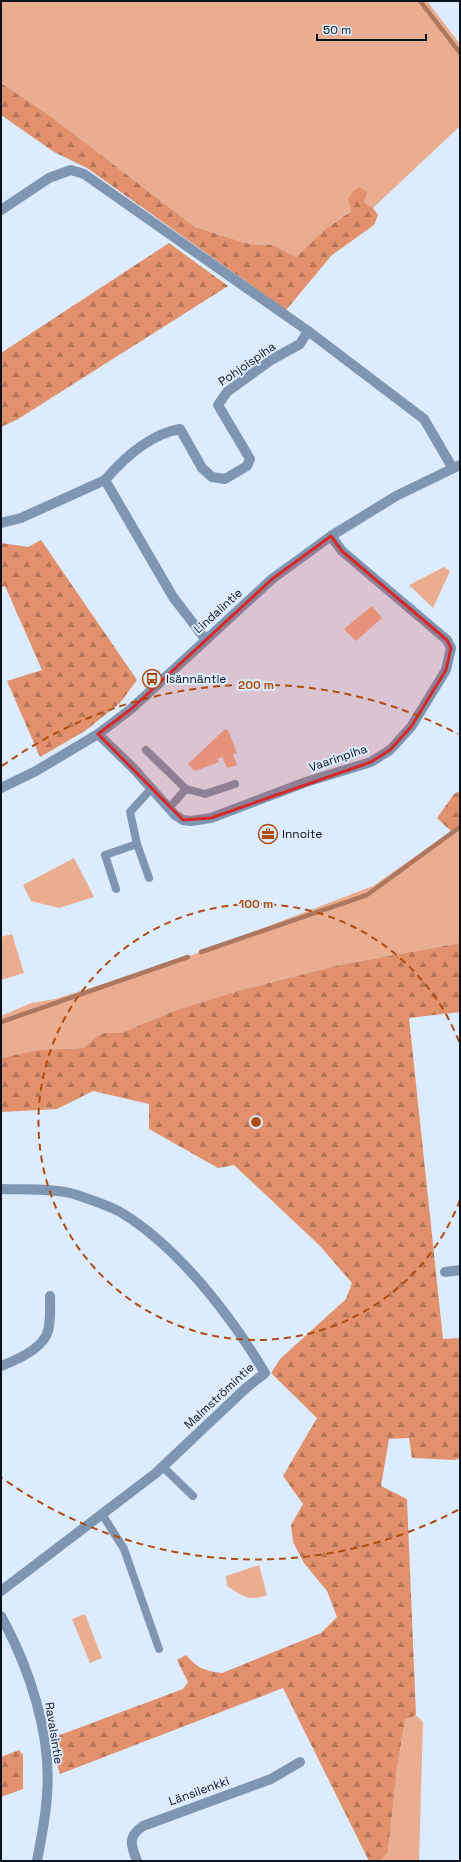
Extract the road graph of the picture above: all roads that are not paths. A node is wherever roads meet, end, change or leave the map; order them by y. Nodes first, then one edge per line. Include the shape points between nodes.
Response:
1 (1, 210) edge
2 (308, 331) junction
3 (456, 466) edge
4 (105, 480) junction
5 (1, 523) edge
6 (331, 536) junction
7 (206, 640) junction
8 (98, 734) junction
9 (146, 750) dead end
10 (234, 784) dead end
11 (1, 788) edge
12 (186, 788) junction
13 (151, 789) junction
14 (169, 808) junction
15 (137, 844) junction
16 (149, 878) dead end
17 (116, 889) dead end
18 (1, 1189) edge
19 (460, 1270) edge
20 (445, 1272) dead end
21 (50, 1296) dead end
22 (1, 1366) edge
23 (163, 1466) junction
24 (193, 1496) dead end
25 (102, 1514) junction
26 (1, 1591) edge
27 (1, 1616) edge
28 (4, 1629) edge
29 (159, 1649) dead end
30 (300, 1762) dead end
31 (37, 1861) edge
32 (137, 1861) edge

1 - 2 street via 49,178 71,170 84,174
2 - 3 street via 424,419
2 - 4 street, Pohjoispiha via 300,344 271,360 226,392 218,405 250,459 248,466 225,479 212,477 202,468 180,429 168,431 149,441 122,461
3 - 6 street, Lindalintie via 396,496
4 - 5 street via 21,518
4 - 7 street via 173,597
6 - 7 street, Lindalintie via 272,579
6 - 14 street, Vaarinpiha via 342,551 447,640 451,648 446,670 412,727 390,750 371,762 306,782 211,818 183,820
7 - 8 street, Lindalintie via 131,709
8 - 11 street, Lindalintie via 36,771
8 - 13 street, Vaarinpiha
9 - 12 lane
10 - 12 lane via 205,794
12 - 14 lane
13 - 14 street, Vaarinpiha
13 - 15 lane via 130,812
15 - 16 lane
15 - 17 lane via 105,855
18 - 23 street, Malmströmintie via 48,1190 74,1194 121,1212 163,1243 210,1295 265,1373
19 - 20 street
21 - 22 street via 48,1331 44,1338 35,1348
23 - 24 lane
23 - 25 street, Malmströmintie
25 - 26 street, Malmströmintie
25 - 29 lane via 124,1550
27 - 28 street, Ravalsintie
28 - 31 street, Ravalsintie via 25,1669 38,1706 48,1765 48,1794
30 - 32 street, Länsilenkki via 270,1778 143,1826 135,1831 131,1842

